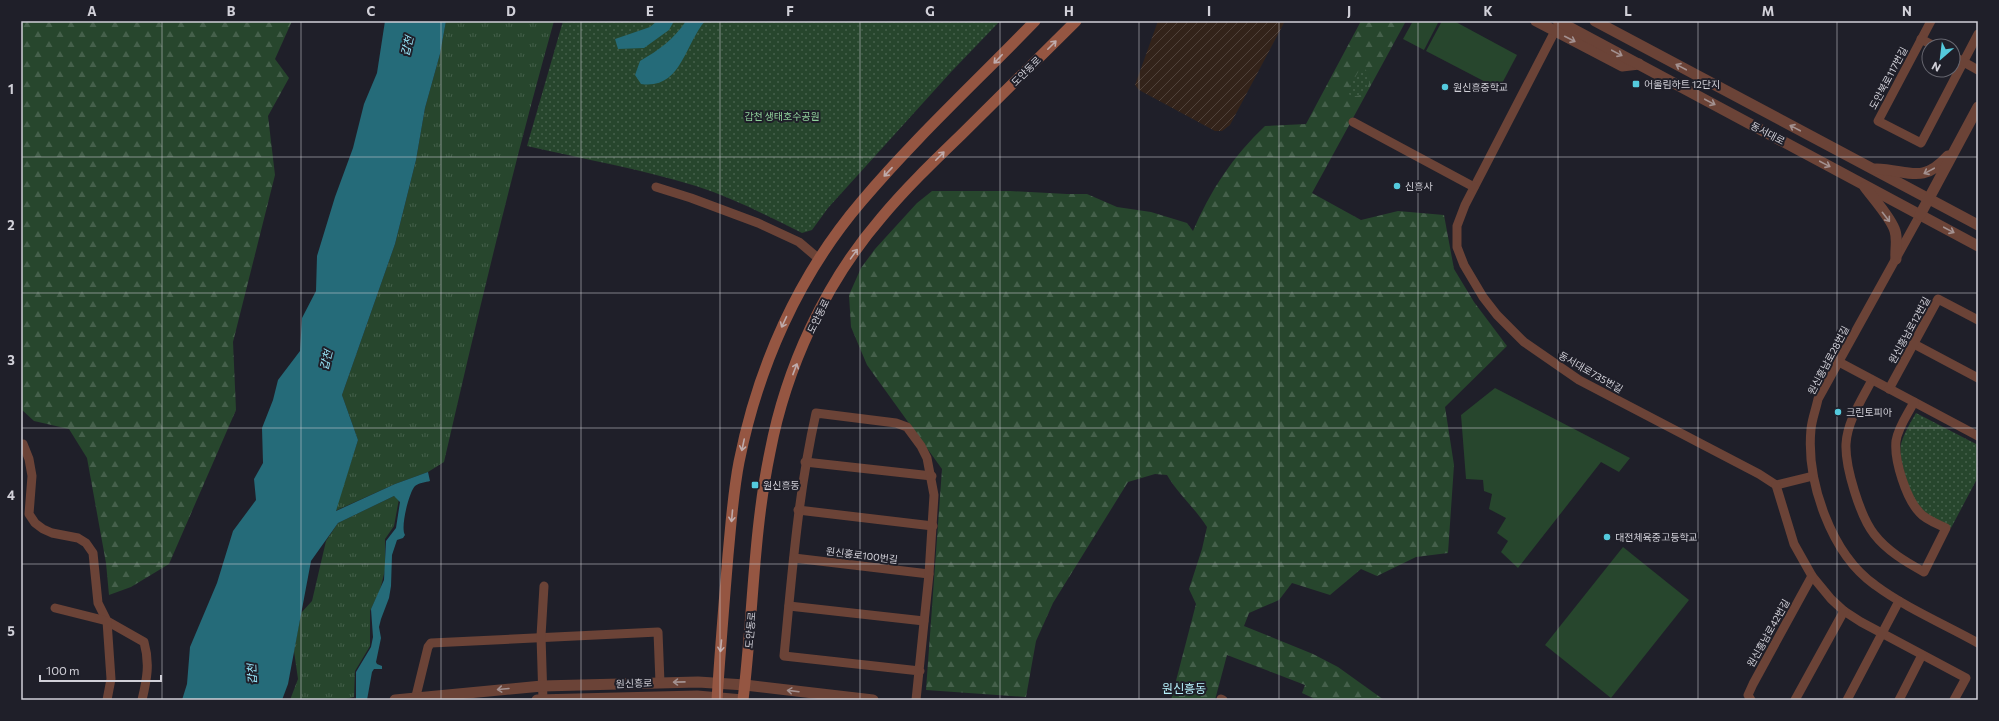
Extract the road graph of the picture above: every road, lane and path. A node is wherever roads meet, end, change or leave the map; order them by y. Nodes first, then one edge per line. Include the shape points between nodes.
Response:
1 (1035, 21) edge
2 (1076, 21) edge
3 (1536, 21) edge
4 (1595, 21) edge
5 (1609, 21) edge
6 (1931, 21) edge
7 (1557, 26) edge
8 (1978, 34) edge
9 (1922, 38) edge
10 (1921, 41) edge
11 (1648, 49) junction
12 (1963, 62) junction
13 (1961, 66) edge
14 (1978, 70) edge
15 (1955, 78) edge
16 (1978, 107) edge
17 (1353, 122) dead end
18 (1958, 145) junction
19 (1872, 169) junction
20 (1864, 185) junction
21 (656, 187) dead end
22 (1474, 187) junction
23 (1929, 198) junction
24 (1920, 215) junction
25 (1978, 225) edge
26 (1978, 246) edge
27 (819, 259) junction
28 (1896, 259) junction
29 (1978, 320) edge
30 (1914, 344) junction
31 (1839, 362) junction
32 (1978, 378) edge
33 (1872, 380) junction
34 (1889, 389) junction
35 (1914, 402) junction
36 (1978, 436) edge
37 (23, 444) dead end
38 (805, 462) junction
39 (932, 476) junction
40 (1813, 476) junction
41 (1776, 485) junction
42 (798, 510) junction
43 (933, 526) junction
44 (794, 558) junction
45 (929, 574) junction
46 (1812, 576) junction
47 (544, 586) dead end
48 (1899, 601) junction
49 (789, 606) junction
50 (55, 608) dead end
51 (1844, 611) junction
52 (924, 621) junction
53 (107, 622) junction
54 (1882, 633) junction
55 (541, 636) junction
56 (1978, 643) edge
57 (1922, 655) junction
58 (920, 671) junction
59 (660, 683) junction
60 (718, 683) junction
61 (745, 685) junction
62 (542, 686) junction
63 (415, 698) edge
64 (717, 699) edge
65 (107, 700) edge
66 (142, 700) edge
67 (395, 700) edge
68 (537, 700) edge
69 (543, 700) edge
70 (743, 700) edge
71 (873, 700) edge
72 (916, 700) edge
73 (1751, 700) edge
74 (1795, 700) edge
75 (1846, 700) edge
76 (1899, 700) edge
77 (1954, 700) edge

1 -> 27 main road via 860,202
61 -> 2 main road, 도안동로 via 758,537 770,452 781,406 811,329 834,284 880,218
3 - 7 street, 동서대로
4 - 11 street, 동서대로
5 - 11 street via 1635,35
6 - 9 street, 도안북로117번길
7 -> 20 street, 동서대로 via 1639,64
7 - 22 street, 동서대로735번길
8 - 12 street, 도안북로117번길
10 - 15 street, 도안북로117번길 via 1878,121 1921,143
19 -> 11 street, 동서대로
12 - 13 street, 도안북로117번길
12 - 14 street
16 - 18 street
17 - 22 street
18 -> 19 street via 1941,164 1922,174
18 - 23 street
19 - 23 street, 동서대로
20 - 24 street, 동서대로
20 -> 28 street via 1895,230
21 - 27 street via 765,226 799,242
22 - 41 street, 동서대로735번길 via 1457,226 1457,248 1483,297 1509,328 1524,342 1579,380
23 - 24 street
23 - 25 street, 동서대로
24 -> 26 street, 동서대로
24 - 28 street, 원신흥남로28번길
27 -> 60 main road via 785,320 761,380 748,423 732,511
28 - 31 street, 원신흥남로28번길
29 - 30 street, 원신흥남로12번길 via 1938,299
30 - 32 street
30 - 34 street, 원신흥남로12번길
31 - 33 street
31 - 40 street, 원신흥남로28번길 via 1818,399 1811,429
33 - 34 street
33 - 35 street via 1856,410 1846,444 1853,486 1873,533 1903,560 1924,572 1946,528 1920,514 1911,501 1896,454 1896,440 1900,428
34 - 35 street
35 - 36 street
37 - 53 street via 32,476 29,514 43,529 78,538 86,543 93,554 98,603
38 - 39 street
38 - 39 street via 816,413 896,422 907,427 927,458
38 - 42 street
39 - 43 street
40 - 41 street
40 - 48 street, 원신흥남로28번길 via 1829,525 1844,554 1874,585
41 - 46 street via 1794,544
42 - 43 street
42 - 44 street
43 - 45 street
44 - 45 street, 원신흥로100번길
44 - 49 street
45 - 52 street
46 - 51 street via 1822,590
46 - 73 street, 원신흥남로42번길 via 1753,684 1748,695
47 - 55 street
48 - 54 street
48 - 56 street, 원신흥남로28번길
49 - 52 street
49 - 58 street via 784,656
50 - 53 street
51 - 54 street
51 - 74 street
52 - 58 street
53 - 65 street via 110,679
53 - 66 street via 144,642 148,656 148,674
54 - 57 street
54 - 75 street
55 - 59 street via 658,632
55 - 62 street
55 - 63 street via 430,643
57 - 76 street
57 - 77 street via 1966,678
58 - 72 street
60 -> 59 street, 원신흥로
59 - 62 street, 원신흥로
60 - 61 street, 원신흥로
60 - 64 main road
61 - 70 main road, 도안동로
71 -> 61 street, 원신흥로
62 -> 63 street, 원신흥로
62 - 69 street
63 - 67 street, 원신흥로
64 - 69 street, 원신흥로 via 657,696
64 - 70 street, 원신흥로
68 - 69 street, 원신흥로

